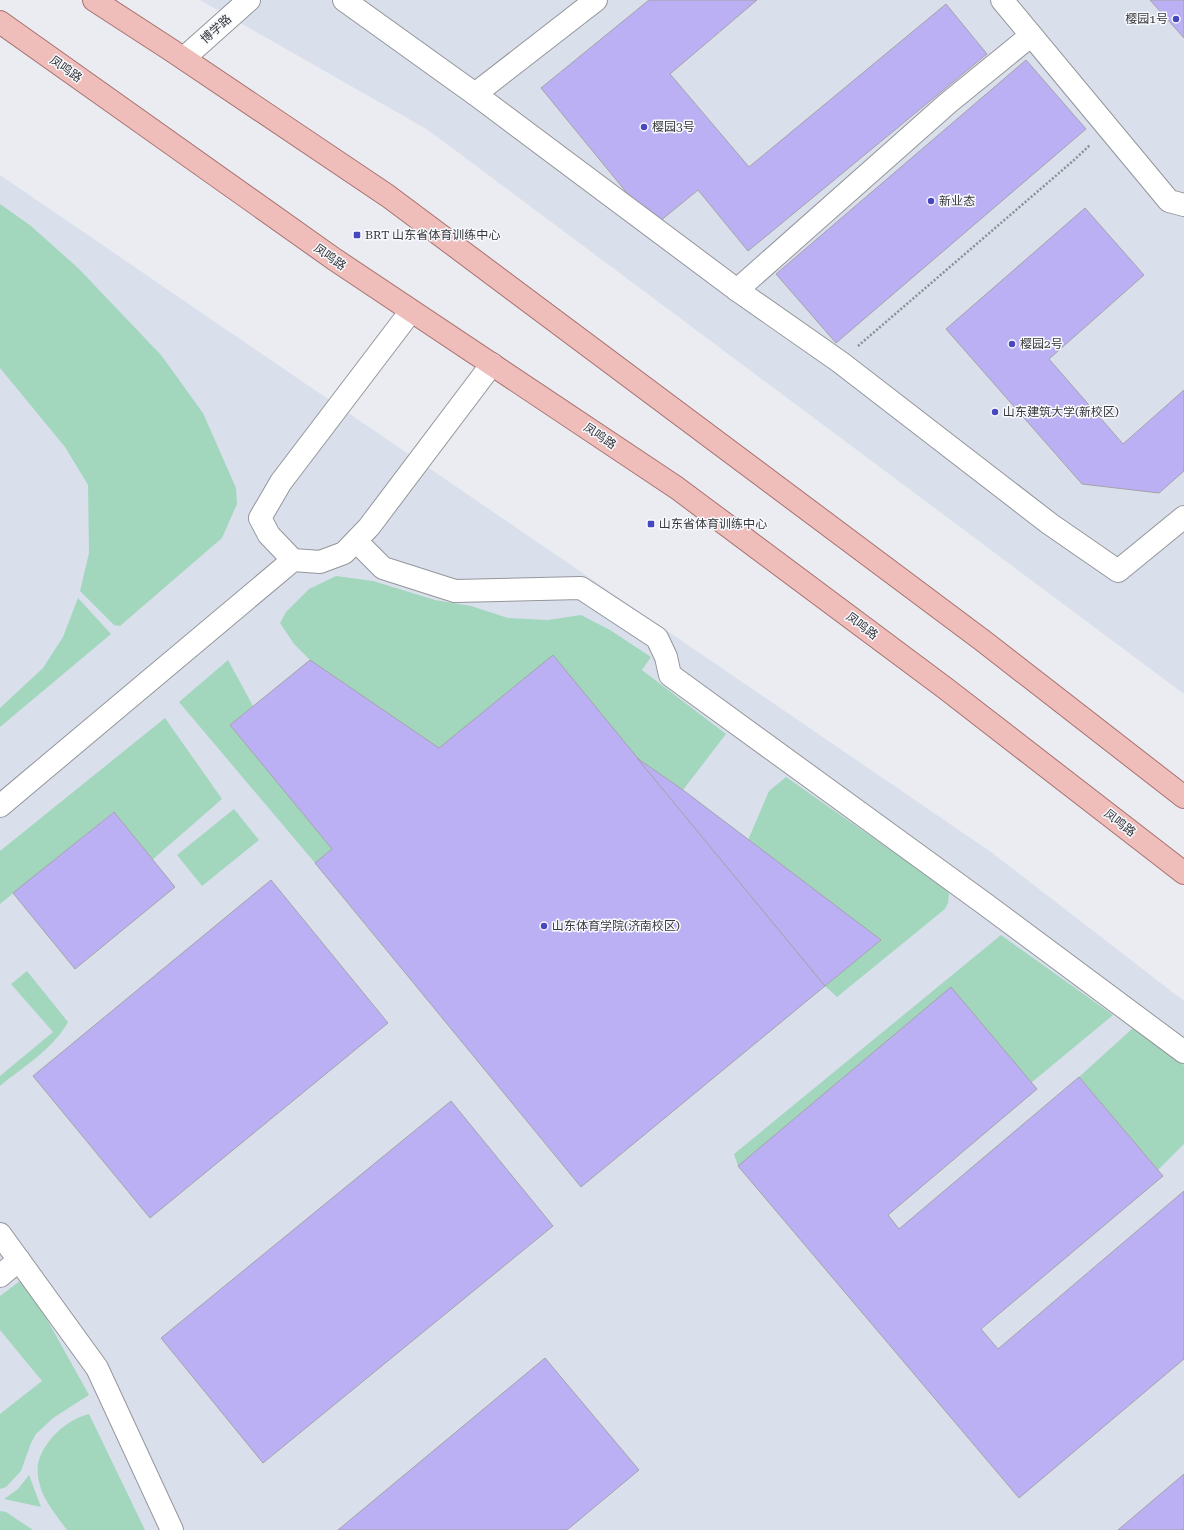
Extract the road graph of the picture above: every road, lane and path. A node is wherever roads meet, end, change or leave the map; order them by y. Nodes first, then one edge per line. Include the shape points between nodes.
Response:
1 (94, 0) edge
2 (249, 0) edge
3 (344, 0) edge
4 (596, 0) edge
5 (1002, 0) edge
6 (0, 22) edge
7 (1030, 34) junction
8 (184, 58) junction
9 (475, 94) junction
10 (1073, 161) dead end
11 (1184, 206) edge
12 (737, 290) junction
13 (411, 311) junction
14 (840, 362) junction
15 (492, 364) junction
16 (1184, 517) edge
17 (356, 540) junction
18 (293, 560) junction
19 (1184, 797) edge
20 (0, 806) edge
21 (1184, 873) edge
22 (1184, 1052) edge
23 (0, 1234) edge
24 (19, 1260) junction
25 (0, 1276) edge
26 (172, 1530) edge

1 - 8 main road
2 - 8 street, 博学路
3 - 9 street
4 - 9 street
5 - 7 street
6 - 13 main road, 凤鸣路
7 - 11 street via 1169,201
7 - 12 street
8 - 19 main road via 388,196 982,640
9 - 12 street
10 - 14 path
12 - 14 street
13 - 15 main road, 凤鸣路
13 - 18 street via 281,482 260,518 269,535
14 - 16 street via 1050,524 1118,571
15 - 17 street via 369,527
15 - 21 main road, 凤鸣路 via 677,488 945,688
17 - 18 street via 344,553 320,562
17 - 22 street via 383,568 455,591 580,588 657,638 666,657 670,675
18 - 20 street
23 - 24 street
24 - 25 street
24 - 26 street via 97,1368

